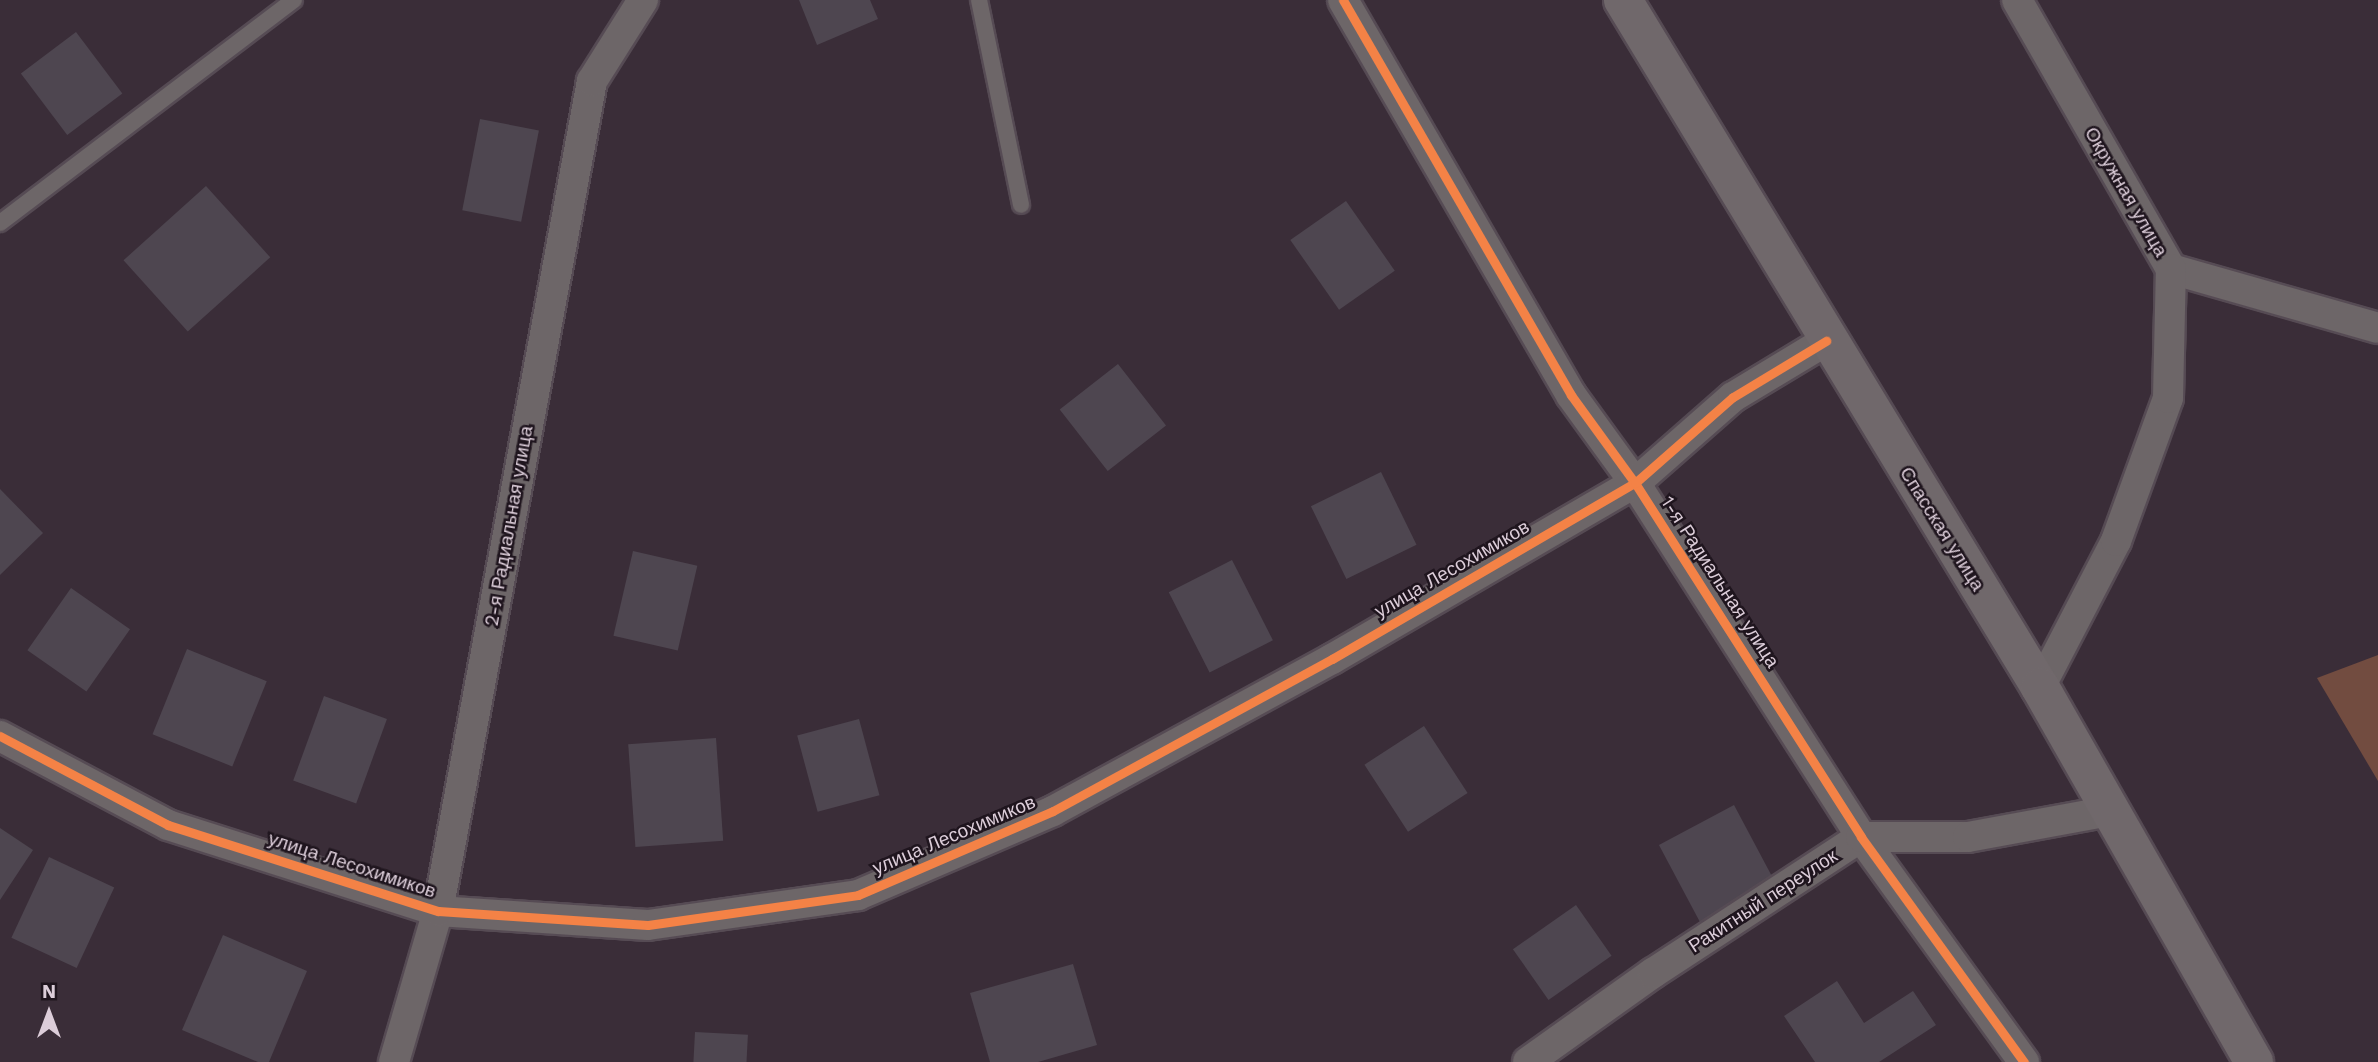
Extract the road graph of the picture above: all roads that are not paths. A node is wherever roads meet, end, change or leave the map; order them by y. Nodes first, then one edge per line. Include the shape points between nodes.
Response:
1 (294, 0) edge
2 (643, 0) edge
3 (979, 0) edge
4 (1343, 0) edge
5 (1623, 0) edge
6 (2017, 0) edge
7 (1021, 205) dead end
8 (0, 223) edge
9 (2171, 269) junction
10 (2378, 328) edge
11 (1826, 341) junction
12 (1635, 483) junction
13 (2040, 687) junction
14 (0, 736) edge
15 (2110, 811) junction
16 (1861, 836) junction
17 (438, 911) junction
18 (394, 1062) edge
19 (1528, 1062) edge
20 (2024, 1062) edge
21 (2254, 1062) edge

1 - 8 lane
2 - 17 street, 2-я Радиальная улица via 592,81
3 - 7 lane
4 - 12 street, 1-я Радиальная улица via 1571,395
5 - 11 street, Спасская улица
6 - 9 street, Окружная улица
9 - 10 street, Окружная улица
9 - 13 street via 2168,398 2116,541
11 - 12 street, улица Лесохимиков via 1733,397
11 - 13 street, Спасская улица
12 - 16 street, 1-я Радиальная улица
12 - 17 street, улица Лесохимиков via 1332,659 1053,811 858,895 648,925
13 - 15 street, Спасская улица
14 - 17 street, улица Лесохимиков via 168,825
15 - 16 street via 1968,836
15 - 21 street, Спасская улица
16 - 19 street, Ракитный переулок
16 - 20 street, 1-я Радиальная улица
17 - 18 street, 2-я Радиальная улица

